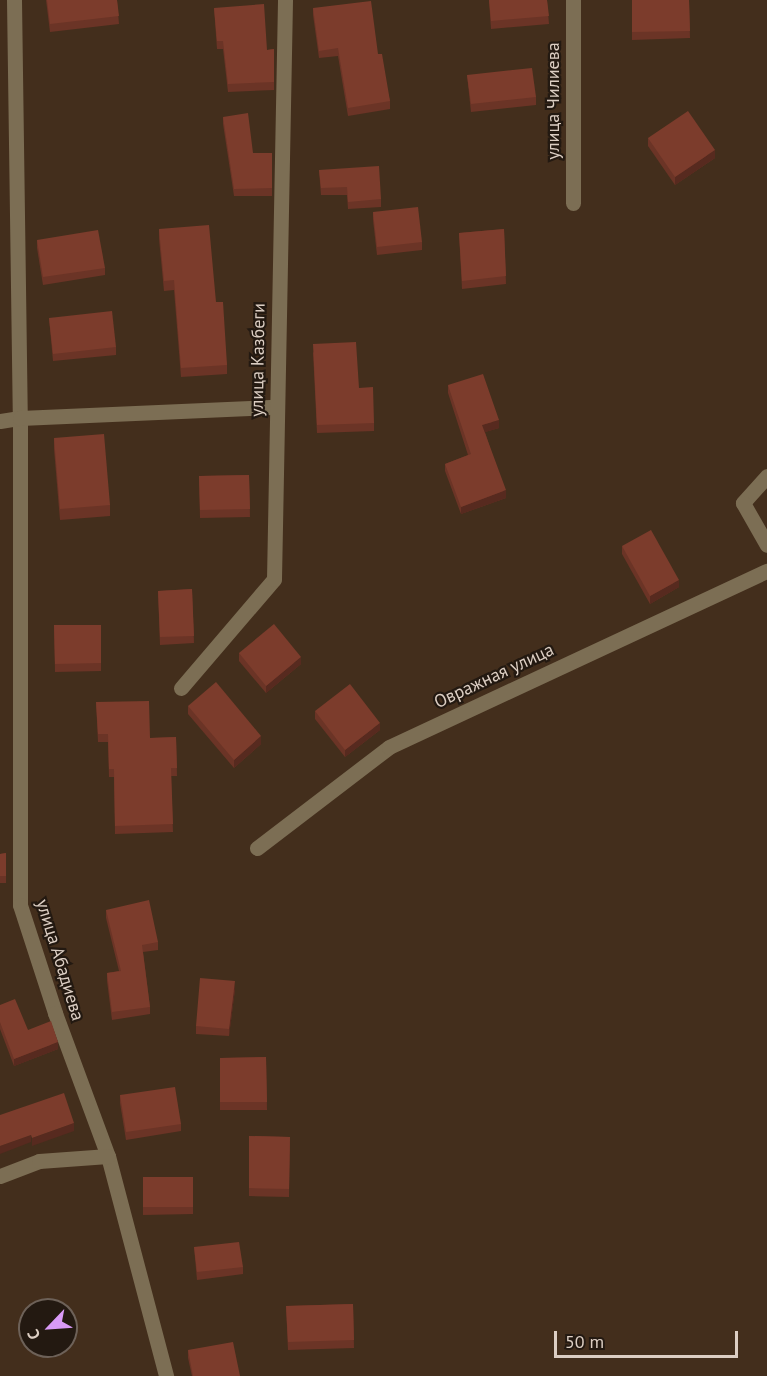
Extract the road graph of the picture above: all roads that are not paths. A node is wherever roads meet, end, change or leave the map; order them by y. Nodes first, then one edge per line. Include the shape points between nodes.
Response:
1 (14, 0) edge
2 (285, 0) edge
3 (573, 0) edge
4 (573, 203) dead end
5 (276, 406) junction
6 (20, 418) junction
7 (0, 421) edge
8 (767, 477) edge
9 (767, 545) edge
10 (767, 571) edge
11 (181, 688) dead end
12 (257, 848) dead end
13 (108, 1156) junction
14 (0, 1176) edge
15 (166, 1376) edge

1 - 6 street, улица Абадиева
2 - 5 street, улица Казбеги
3 - 4 street, улица Чилиева
5 - 6 street
5 - 11 street, улица Казбеги via 274,579
6 - 7 street
6 - 13 street, улица Абадиева via 20,905
8 - 9 street via 743,503
10 - 12 street, Овражная улица via 389,747
13 - 14 street via 39,1161
13 - 15 street, улица Абадиева

